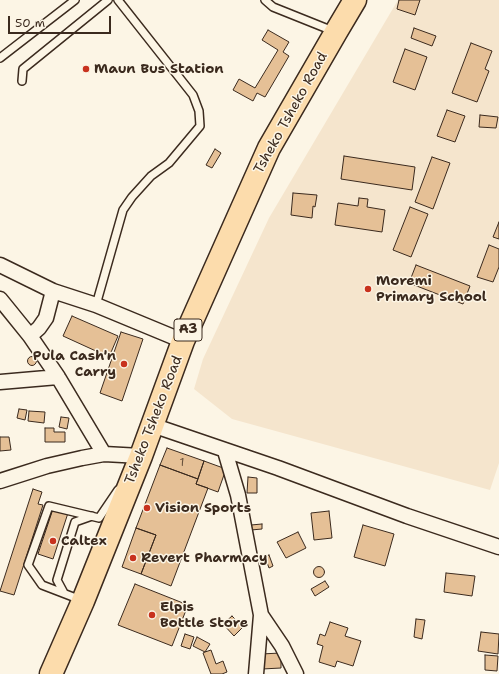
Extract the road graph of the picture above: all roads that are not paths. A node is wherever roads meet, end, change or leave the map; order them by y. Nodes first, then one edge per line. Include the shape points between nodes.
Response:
1 (74, 0) edge
2 (108, 0) edge
3 (118, 0) edge
4 (265, 0) edge
5 (355, 0) edge
6 (336, 32) junction
7 (0, 58) edge
8 (22, 81) dead end
9 (0, 265) edge
10 (53, 291) junction
11 (0, 300) edge
12 (96, 305) junction
13 (30, 336) junction
14 (184, 340) junction
15 (58, 377) junction
16 (0, 382) edge
17 (152, 425) junction
18 (225, 450) junction
19 (104, 454) junction
20 (141, 456) junction
21 (0, 481) edge
22 (92, 516) junction
23 (499, 547) edge
24 (74, 597) junction
25 (261, 616) junction
26 (50, 674) edge
27 (256, 674) edge
28 (296, 674) edge

1 - 7 lane
2 - 8 lane via 23,69
3 - 12 lane via 193,96 199,110 200,126 169,163 151,176 123,210
4 - 6 lane via 273,7
5 - 6 highway, Tsheko Tsheko Road / A3
6 - 14 highway, Tsheko Tsheko Road / A3 via 269,148
9 - 10 street
10 - 12 street
10 - 13 street via 46,318
11 - 13 street
12 - 14 street
13 - 15 street
14 - 17 highway, Tsheko Tsheko Road / A3
15 - 16 street
15 - 19 street
17 - 18 street
17 - 20 highway, Tsheko Tsheko Road / A3
18 - 23 street
18 - 25 street via 238,495
19 - 20 street
19 - 21 street via 47,466
20 - 22 lane via 99,518
20 - 24 highway, Tsheko Tsheko Road / A3
22 - 24 lane via 75,522 57,580
22 - 24 lane via 49,506 28,565 42,585
24 - 26 highway, Tsheko Tsheko Road / A3
25 - 27 street
25 - 28 street via 282,646

